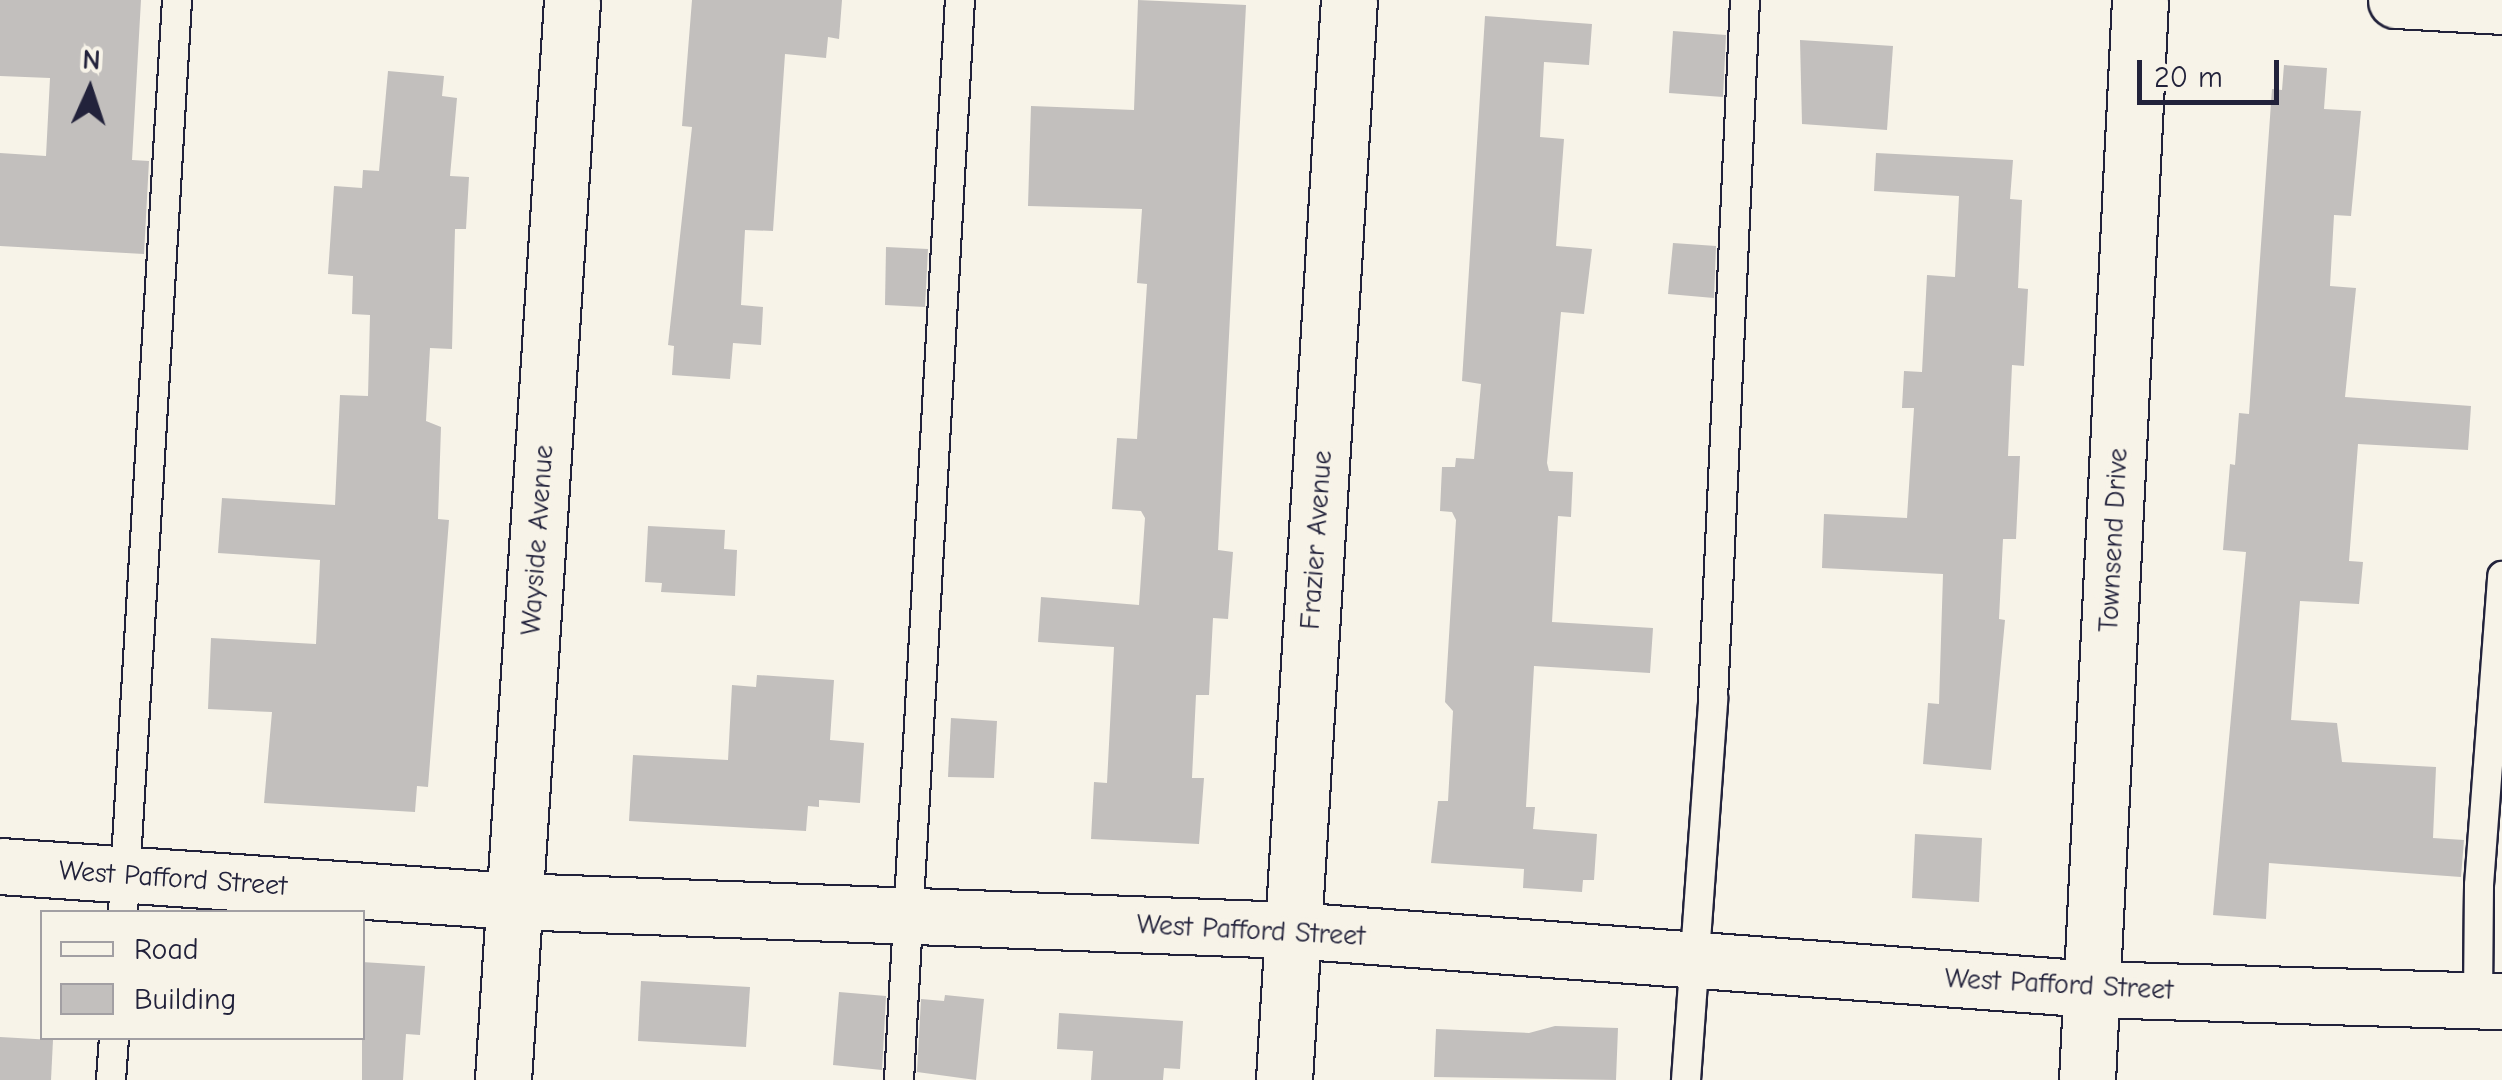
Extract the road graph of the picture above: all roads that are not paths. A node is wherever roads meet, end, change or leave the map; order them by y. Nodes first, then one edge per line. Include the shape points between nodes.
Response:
1 (177, 0) edge
2 (572, 0) edge
3 (960, 0) edge
4 (1349, 0) edge
5 (1745, 0) edge
6 (2140, 0) edge
7 (2396, 0) edge
8 (2502, 6) edge
9 (2502, 576) edge
10 (0, 866) edge
11 (124, 894) edge
12 (514, 900) junction
13 (906, 916) junction
14 (1292, 930) junction
15 (1694, 960) junction
16 (2092, 989) junction
17 (2490, 1001) edge
18 (114, 1040) edge
19 (111, 1080) edge
20 (503, 1080) edge
21 (899, 1080) edge
22 (1284, 1080) edge
23 (1686, 1080) edge
24 (2086, 1080) edge

1 - 11 lane
2 - 12 street, Wayside Avenue
3 - 13 lane
4 - 14 street, Frazier Avenue
5 - 15 lane via 1713,700
6 - 16 street, Townsend Drive
7 - 8 street
9 - 17 lane via 2479,884
10 - 11 street, West Pafford Street
11 - 12 street, West Pafford Street
12 - 13 street, West Pafford Street
12 - 20 street, Wayside Avenue
13 - 14 street, West Pafford Street
13 - 21 lane
14 - 15 street, West Pafford Street
14 - 22 street, Frazier Avenue
15 - 16 street, West Pafford Street
15 - 23 lane
16 - 17 street, West Pafford Street
16 - 24 street, Townsend Drive
18 - 19 lane

